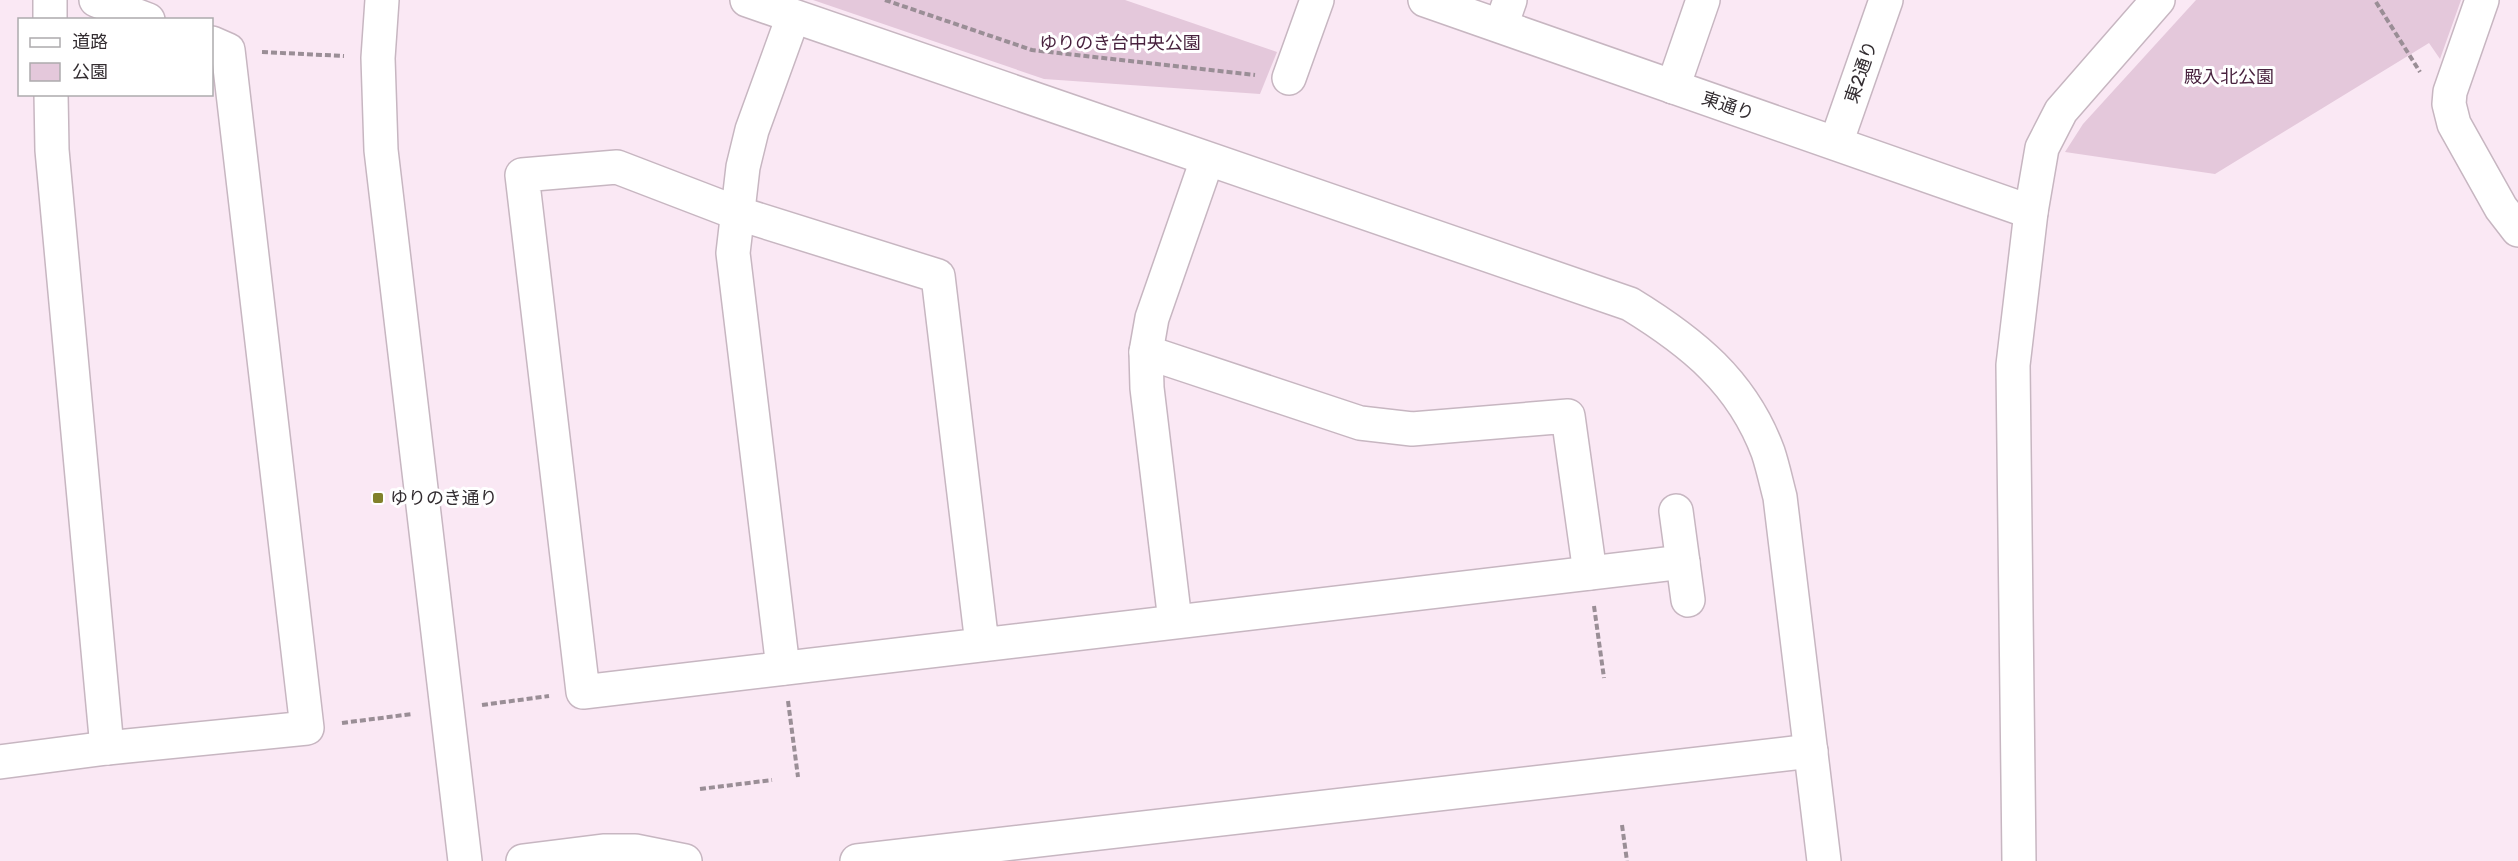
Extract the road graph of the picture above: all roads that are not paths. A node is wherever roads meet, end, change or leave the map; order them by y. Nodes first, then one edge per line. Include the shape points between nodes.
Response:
1 (50, 0) edge
2 (96, 0) edge
3 (382, 0) edge
4 (747, 0) edge
5 (1317, 0) edge
6 (1425, 0) edge
7 (1703, 0) edge
8 (1886, 0) edge
9 (2158, 0) edge
10 (2482, 0) edge
11 (1506, 13) edge
12 (794, 17) junction
13 (50, 18) edge
14 (143, 18) edge
15 (220, 47) edge
16 (1289, 78) road end
17 (1673, 87) junction
18 (51, 96) edge
19 (1836, 143) junction
20 (1207, 160) junction
21 (2031, 212) junction
22 (737, 213) junction
23 (2518, 230) edge
24 (1146, 352) junction
25 (1676, 512) dead end
26 (1683, 562) junction
27 (1590, 573) junction
28 (1688, 600) dead end
29 (1175, 621) junction
30 (982, 644) junction
31 (783, 668) junction
32 (107, 748) junction
33 (1811, 751) junction
34 (0, 762) edge
35 (465, 861) edge
36 (523, 861) edge
37 (685, 861) edge
38 (857, 861) edge
39 (1824, 861) edge
40 (2019, 861) edge

1 - 13 street
2 - 14 street
3 - 35 street via 378,58 381,150
4 - 12 street
5 - 16 street
6 - 11 street, 東通り
7 - 17 street
8 - 19 street, 東2通り
9 - 21 street via 2061,111 2042,148
10 - 23 street via 2449,104 2454,124 2501,208
11 - 17 street, 東通り
12 - 20 street
12 - 22 street via 752,130
15 - 32 street via 308,728
17 - 19 street, 東通り
18 - 32 street via 52,150
19 - 21 street, 東通り
20 - 24 street via 1152,318
20 - 33 street via 1630,304 1704,356 1731,384 1768,452 1777,486
21 - 40 street via 2013,365
22 - 30 street via 938,276
22 - 31 street via 733,253
22 - 31 street via 616,167 522,175 583,692
24 - 27 street via 1360,423 1412,429 1568,416
24 - 29 street
25 - 26 street
26 - 27 street
26 - 28 street
27 - 29 street
29 - 30 street
30 - 31 street
32 - 34 street
33 - 38 street
33 - 39 street
36 - 37 street via 635,851

